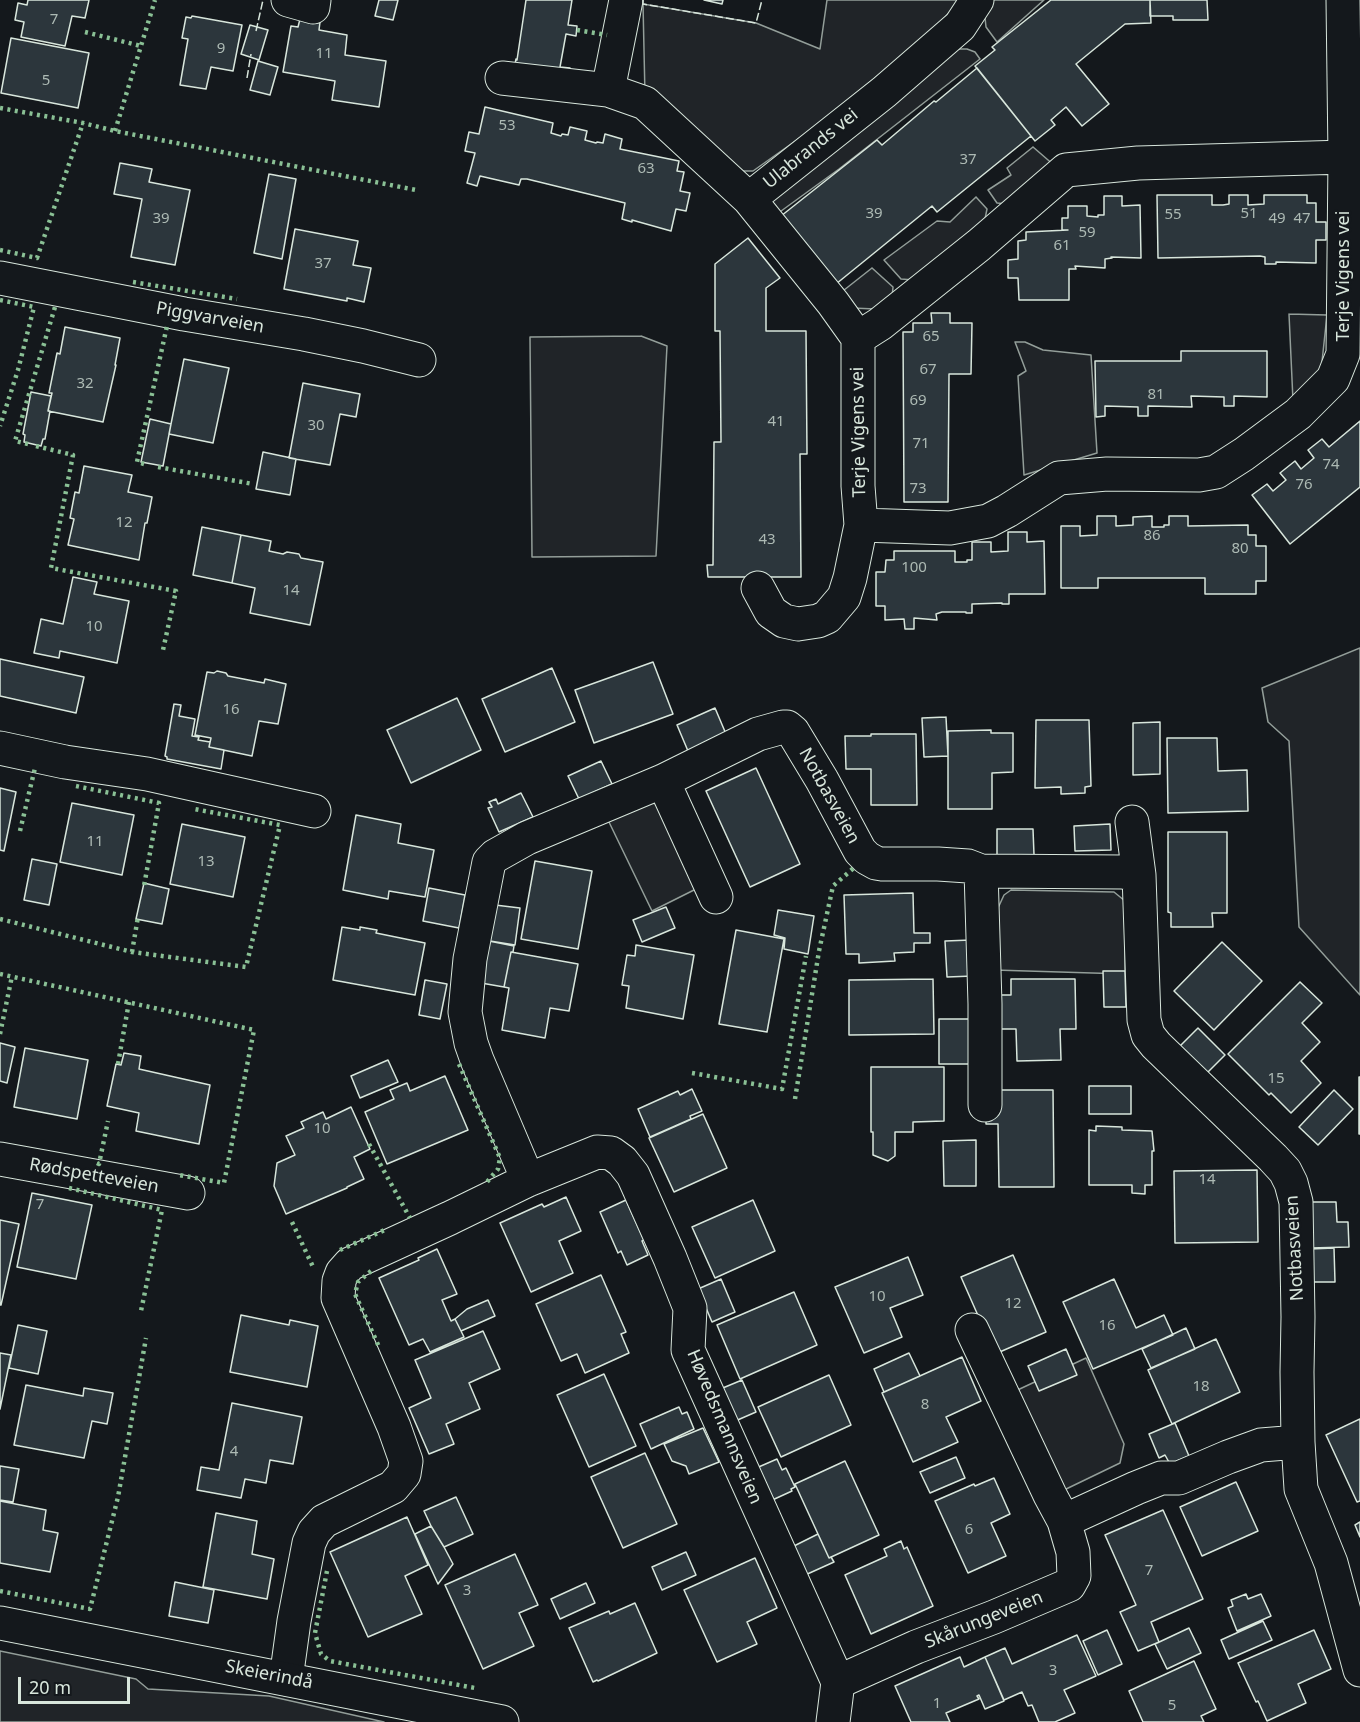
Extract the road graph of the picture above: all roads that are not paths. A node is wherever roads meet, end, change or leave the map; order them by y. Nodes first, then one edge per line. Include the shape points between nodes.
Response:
1 (288, 0) edge
2 (314, 0) edge
3 (626, 0) edge
4 (977, 0) edge
5 (1343, 0) edge
6 (502, 78) dead end
7 (608, 90) junction
8 (1345, 157) junction
9 (749, 199) junction
10 (0, 279) edge
11 (858, 338) junction
12 (418, 360) dead end
13 (861, 525) junction
14 (758, 588) dead end
15 (0, 748) edge
16 (663, 780) junction
17 (314, 812) dead end
18 (1132, 822) dead end
19 (981, 871) junction
20 (1139, 875) junction
21 (716, 897) dead end
22 (985, 1105) dead end
23 (0, 1159) edge
24 (528, 1180) junction
25 (188, 1193) dead end
26 (972, 1330) dead end
27 (1298, 1442) junction
28 (1064, 1521) junction
29 (0, 1623) edge
30 (1360, 1670) edge
31 (286, 1679) junction
32 (838, 1682) junction
33 (502, 1722) edge
34 (833, 1722) edge

1 - 2 street via 313,7
3 - 7 street
4 - 9 street, Ulabrands vei via 960,26
5 - 8 street, Terje Vigens vei
6 - 7 street, Ulabrands vei
7 - 9 street, Ulabrands vei via 645,103
8 - 11 street via 1138,163 1066,170
8 - 13 street, Terje Vigens vei via 1343,354 1333,379 1298,414 1216,472 1059,478 1007,511 976,525
9 - 11 street
10 - 12 street, Piggvarveien via 304,334
11 - 13 street, Terje Vigens vei
13 - 14 street, Terje Vigens vei via 844,597 828,617 798,624 784,621 771,612
15 - 17 street via 147,774
16 - 19 street, Notbasveien via 758,734 788,727 867,858 882,864 968,866
16 - 21 street
16 - 24 street via 527,838 489,862 470,959 465,1012 477,1060
18 - 20 street, Notbasveien
19 - 20 street, Notbasveien
19 - 22 street
20 - 27 street, Notbasveien via 1144,1020 1148,1035 1286,1171 1291,1183 1296,1202
23 - 25 street, Rødspetteveien
24 - 31 street, Høvedsmannsveien via 350,1264 342,1273 338,1298 406,1461 404,1474 393,1487 324,1521 314,1532
24 - 32 street, Høvedsmannsveien via 597,1152 611,1153 633,1175 690,1308 688,1350
26 - 28 street, Skårungeveien
27 - 28 street via 1261,1445 1179,1479 1161,1478
27 - 30 street, Notbasveien via 1301,1489 1331,1563
28 - 32 street, Skårungeveien via 1073,1560 1074,1576 1069,1585
29 - 31 street, Skeierindå
31 - 33 street, Skeierindå
32 - 34 street

